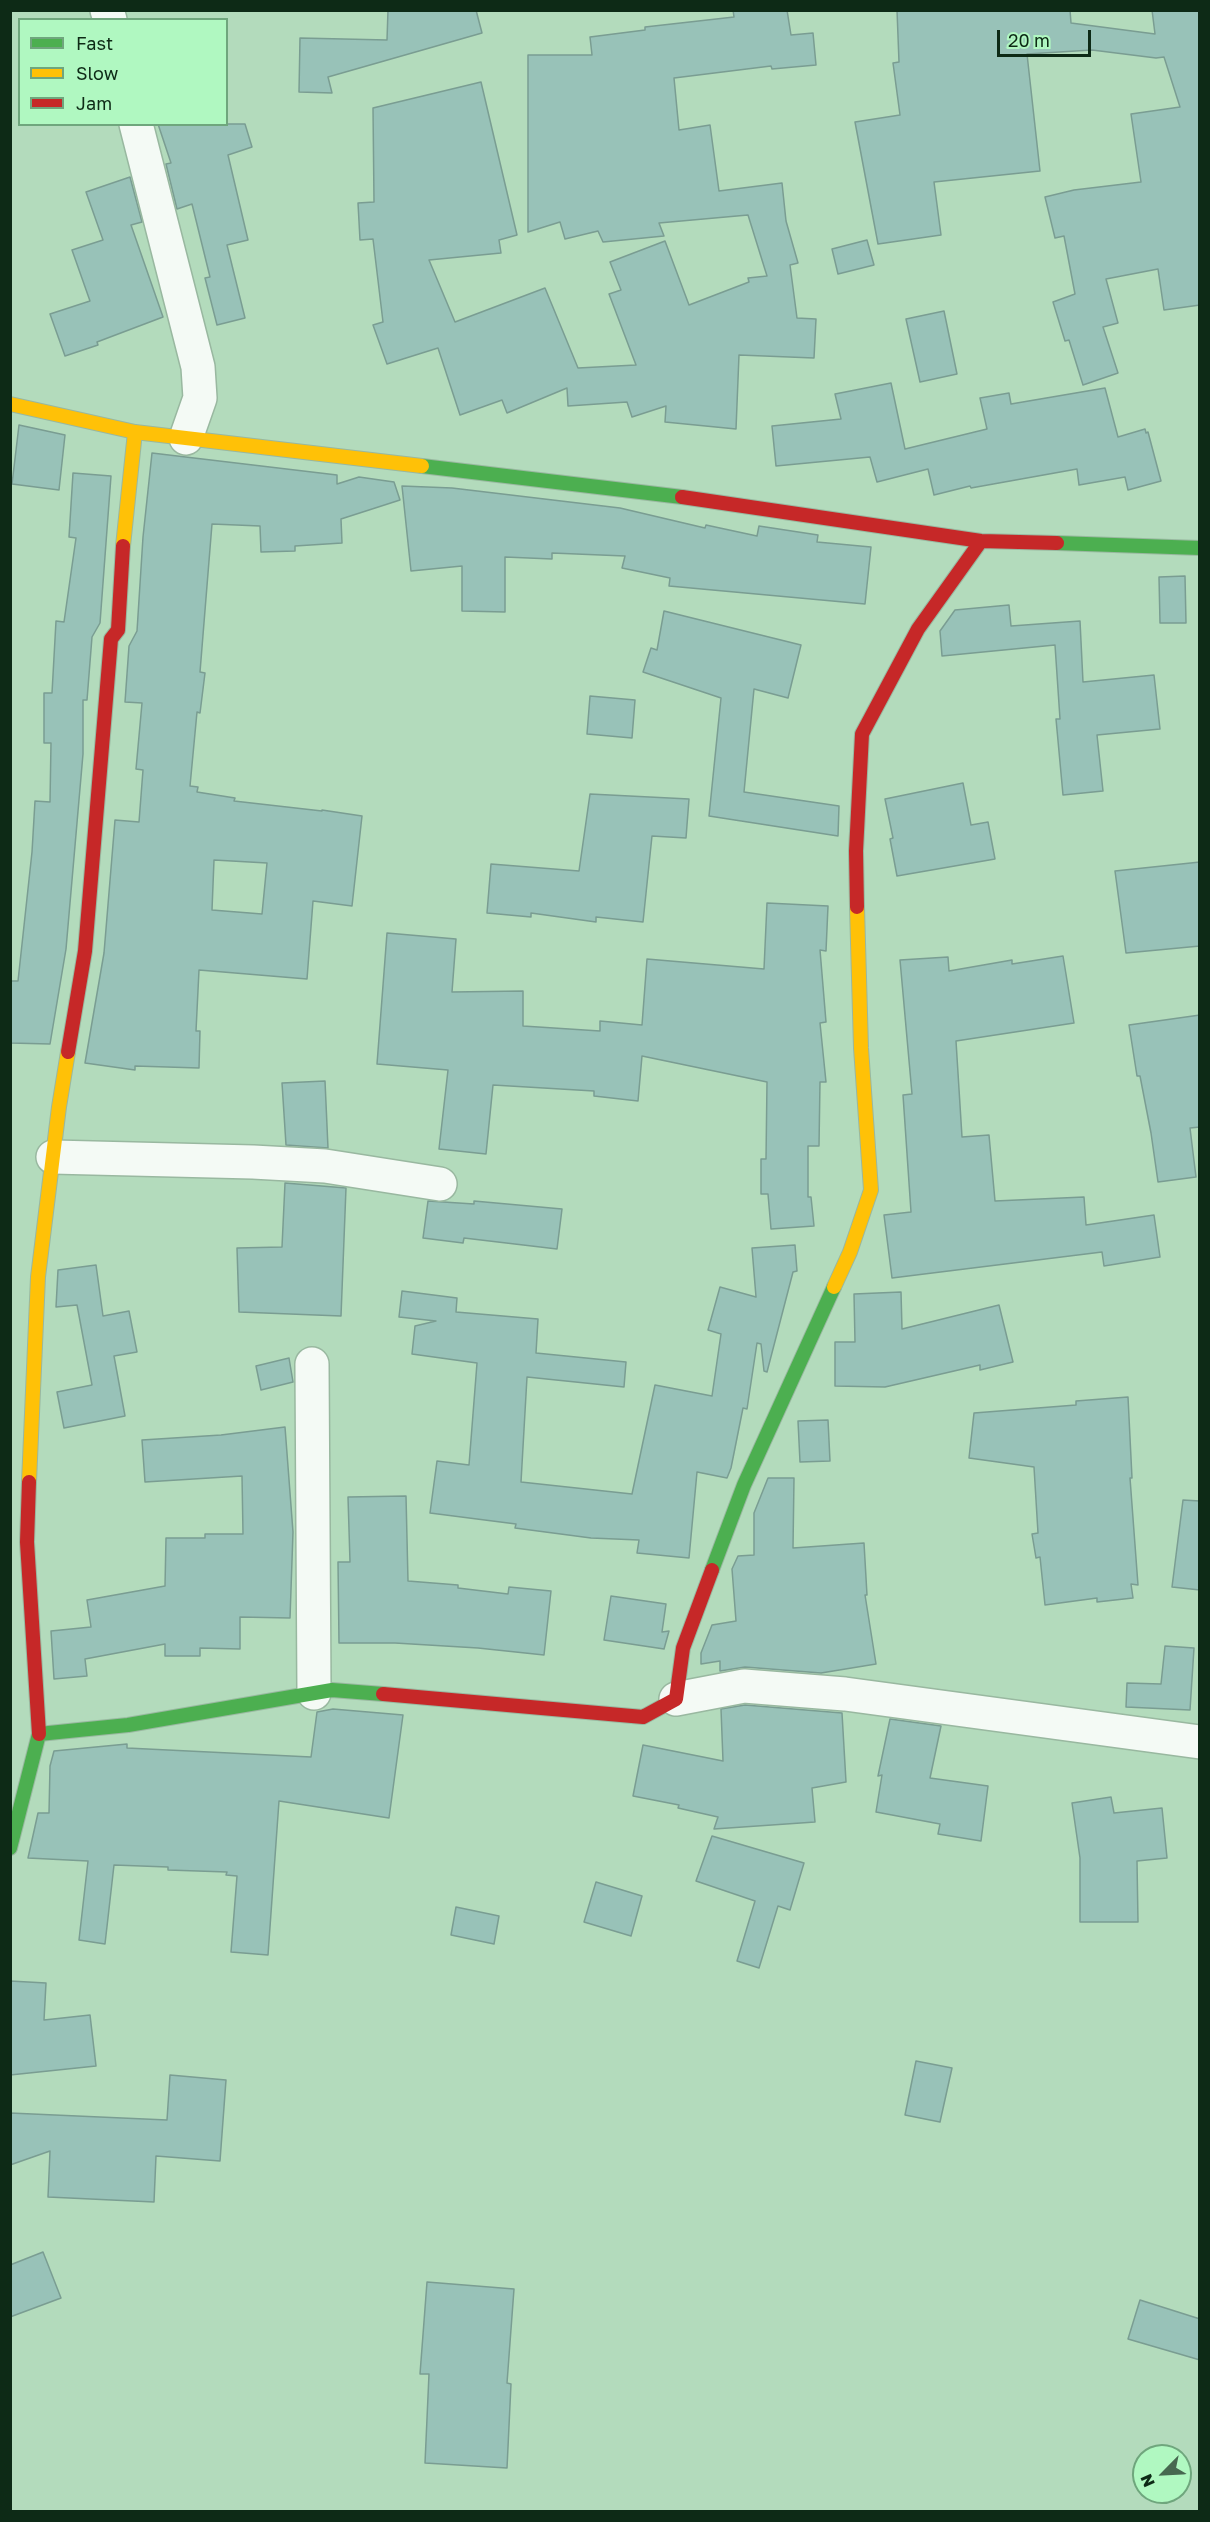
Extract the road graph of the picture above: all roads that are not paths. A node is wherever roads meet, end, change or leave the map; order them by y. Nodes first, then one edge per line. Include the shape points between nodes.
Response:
1 (137, 126) edge
2 (10, 404) edge
3 (135, 432) junction
4 (186, 438) junction
5 (981, 541) junction
6 (1200, 549) edge
7 (52, 1157) junction
8 (440, 1184) dead end
9 (312, 1364) dead end
10 (21, 1443) edge
11 (314, 1693) junction
12 (676, 1699) junction
13 (39, 1734) junction
14 (1200, 1742) edge
15 (10, 1848) edge

1 - 4 street via 198,367 200,398
2 - 3 street
3 - 4 street
3 - 7 street via 118,630 111,639 85,951
4 - 5 street via 719,501
5 - 6 street
5 - 12 street via 918,629 862,734 856,851 861,1048 871,1190 850,1252 744,1485 683,1648
7 - 8 street via 325,1166
7 - 10 street
9 - 11 street
10 - 13 street
11 - 12 street via 332,1690 643,1718
11 - 13 street via 128,1725
12 - 14 street via 744,1686 845,1694
13 - 15 street

